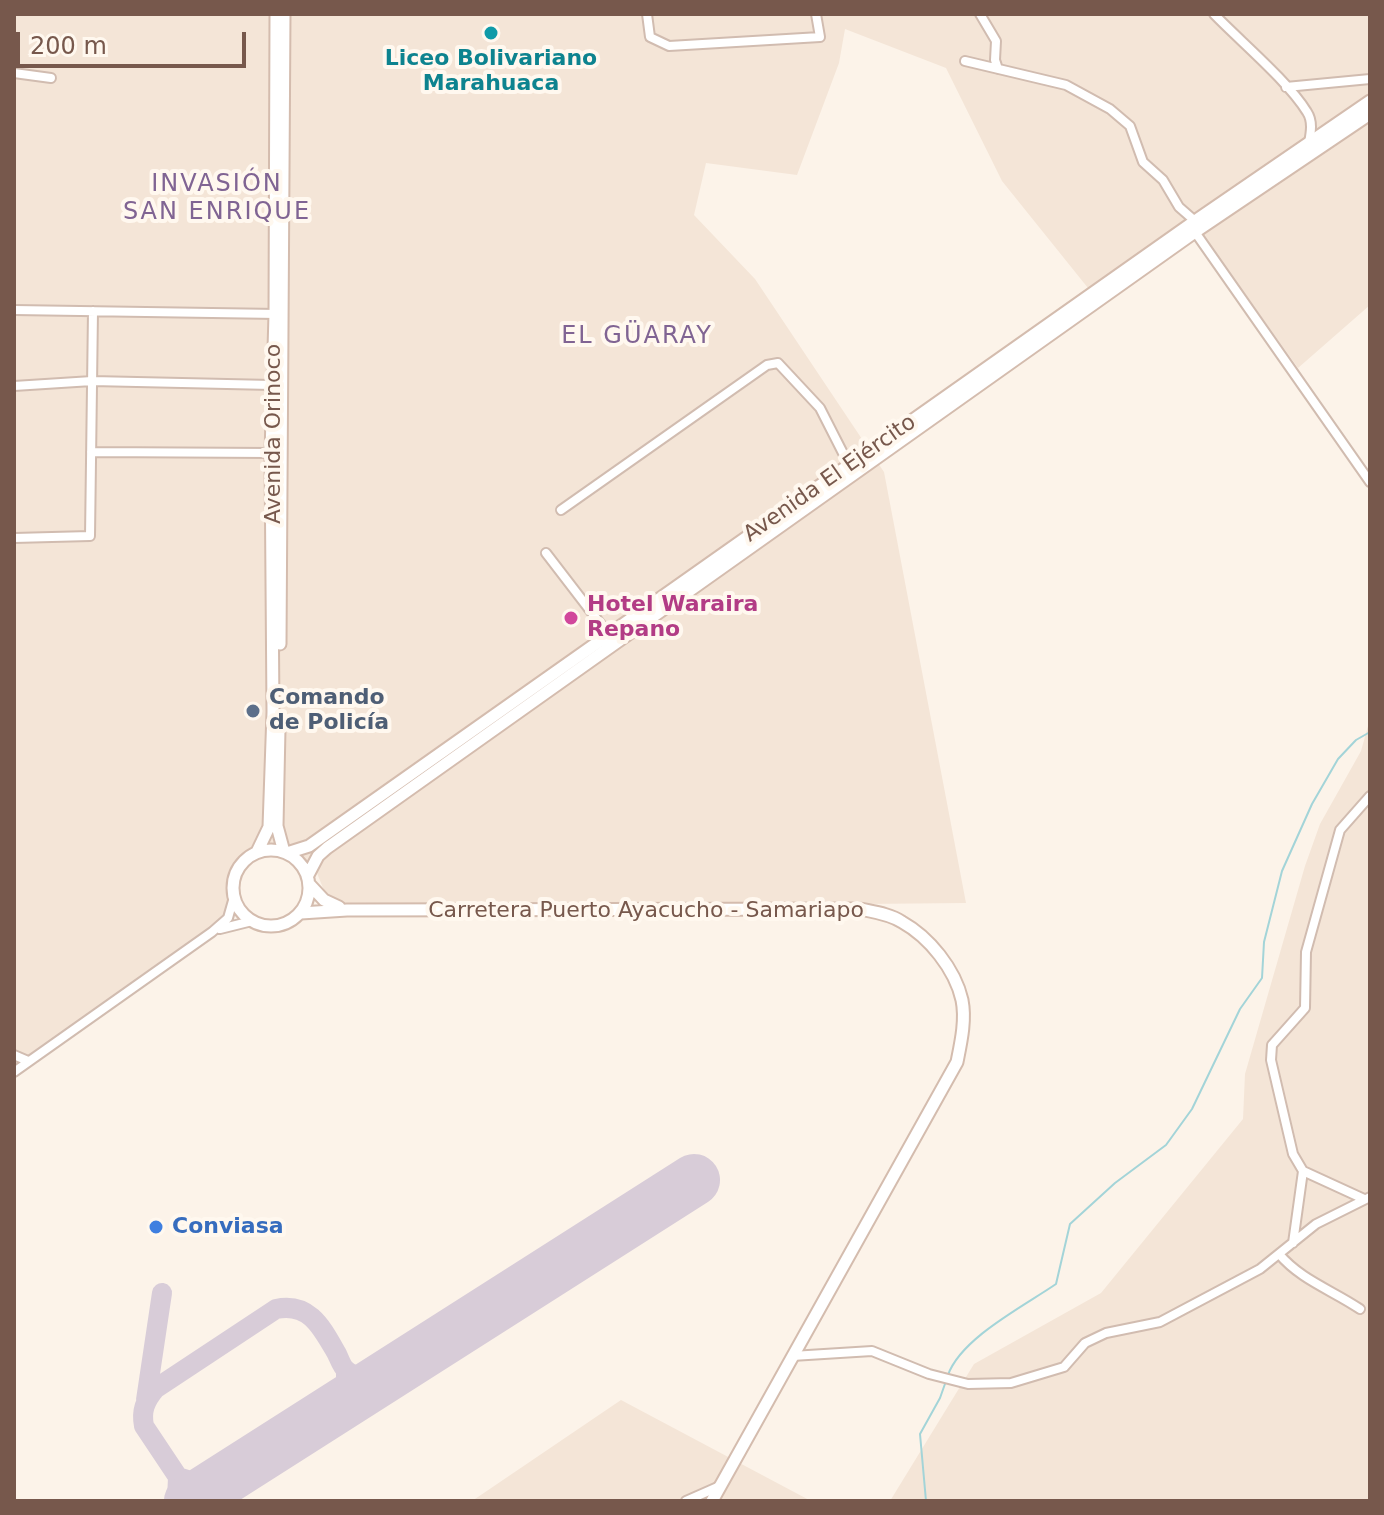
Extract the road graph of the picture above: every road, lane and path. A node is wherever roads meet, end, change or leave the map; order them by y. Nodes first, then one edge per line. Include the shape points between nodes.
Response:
1 (276, 14) edge
2 (284, 14) edge
3 (647, 14) edge
4 (816, 14) edge
5 (980, 14) edge
6 (1214, 14) edge
7 (965, 61) dead end
8 (998, 69) junction
9 (14, 73) edge
10 (51, 78) dead end
11 (1370, 79) edge
12 (1286, 87) junction
13 (1370, 101) edge
14 (1370, 114) edge
15 (1309, 143) junction
16 (1195, 227) junction
17 (14, 310) edge
18 (93, 311) junction
19 (279, 314) junction
20 (92, 381) junction
21 (272, 385) junction
22 (14, 386) edge
23 (91, 452) junction
24 (271, 453) junction
25 (849, 465) junction
26 (1370, 482) edge
27 (561, 510) dead end
28 (14, 538) edge
29 (546, 553) dead end
30 (609, 635) junction
31 (1370, 796) edge
32 (257, 852) junction
33 (286, 852) junction
34 (309, 880) junction
35 (234, 897) junction
36 (347, 910) junction
37 (301, 913) junction
38 (252, 921) junction
39 (212, 932) junction
40 (14, 1055) edge
41 (28, 1061) junction
42 (14, 1072) edge
43 (1303, 1171) junction
44 (1367, 1198) edge
45 (1293, 1243) junction
46 (1279, 1254) junction
47 (1360, 1309) dead end
48 (792, 1356) junction
49 (721, 1486) junction
50 (686, 1501) edge
51 (712, 1501) edge

1 - 19 street, Avenida Orinoco
2 - 19 street, Avenida Orinoco
3 - 4 street via 650,37 669,46 820,37
5 - 8 street via 996,41
6 - 12 street
7 - 8 street
8 - 16 street via 1066,85 1110,109 1130,126 1143,162 1163,180
9 - 10 street
11 - 12 street
12 - 15 street via 1308,113
13 - 15 street, Avenida El Ejército
14 - 16 street, Avenida El Ejército
15 - 16 street, Avenida El Ejército
16 - 25 street, Avenida El Ejército
16 - 26 street
16 - 34 street, Avenida El Ejército via 327,848
17 - 18 street
18 - 19 street
18 - 20 street
19 - 21 street, Avenida Orinoco
19 - 33 street, Avenida Orinoco via 277,826
20 - 21 street
20 - 22 street
20 - 23 street
21 - 24 street, Avenida Orinoco
23 - 24 street
23 - 28 street via 90,536
24 - 32 street, Avenida Orinoco via 269,827
25 - 27 street via 820,408 778,363 767,365
25 - 30 street, Avenida El Ejército
29 - 30 street
30 - 33 street, Avenida El Ejército via 309,846
31 - 43 street via 1340,830 1306,952 1305,1008 1272,1045 1293,1154
32 - 33 street
32 - 35 street via 235,875
33 - 34 street via 300,862
34 - 36 street via 324,900
34 - 37 street
35 - 38 street
35 - 39 street via 228,918
36 - 37 street, Carretera Puerto Ayacucho - Samariapo
36 - 48 street, Carretera Puerto Ayacucho - Samariapo via 860,909 902,921 938,953 962,999 957,1062
37 - 38 street via 278,926
38 - 39 street
39 - 41 street
40 - 41 street
41 - 42 street
43 - 44 street
43 - 45 street
44 - 45 street via 1316,1224
45 - 46 street
46 - 47 street via 1309,1281
46 - 48 street via 1160,1322 1106,1333 1085,1343 1064,1367 1011,1383 968,1384 872,1351
48 - 49 street, Carretera Puerto Ayacucho - Samariapo
49 - 50 street
49 - 51 street, Carretera Puerto Ayacucho - Samariapo

